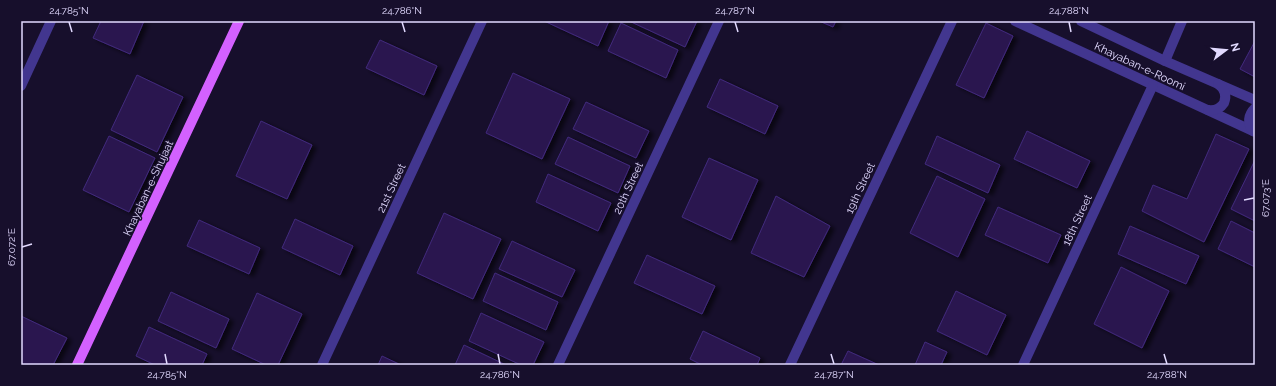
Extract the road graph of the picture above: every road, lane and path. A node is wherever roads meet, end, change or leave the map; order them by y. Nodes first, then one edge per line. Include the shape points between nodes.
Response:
1 (51, 21) edge
2 (239, 21) edge
3 (482, 21) edge
4 (719, 21) edge
5 (952, 21) edge
6 (1015, 21) edge
7 (1081, 21) edge
8 (1182, 21) edge
9 (1165, 61) junction
10 (1216, 83) junction
11 (1153, 85) junction
12 (21, 86) edge
13 (1255, 100) edge
14 (1255, 108) edge
15 (1208, 110) junction
16 (1254, 132) edge
17 (78, 365) edge
18 (322, 365) edge
19 (558, 365) edge
20 (790, 365) edge
21 (1023, 365) edge

1 - 12 street
2 - 17 main road, Khayaban-e-Shujaat
3 - 18 street, 21st Street
4 - 19 street, 20th Street
5 - 20 street, 19th Street
6 - 11 street, Khayaban-e-Roomi
7 - 9 street, Khayaban-e-Roomi
8 - 9 street
9 - 10 street, Khayaban-e-Roomi
10 - 13 street, Khayaban-e-Roomi
10 - 15 street via 1225,93 1224,103 1218,109
11 - 15 street, Khayaban-e-Roomi
11 - 21 street, 18th Street
14 - 16 street via 1249,118
15 - 16 street, Khayaban-e-Roomi

